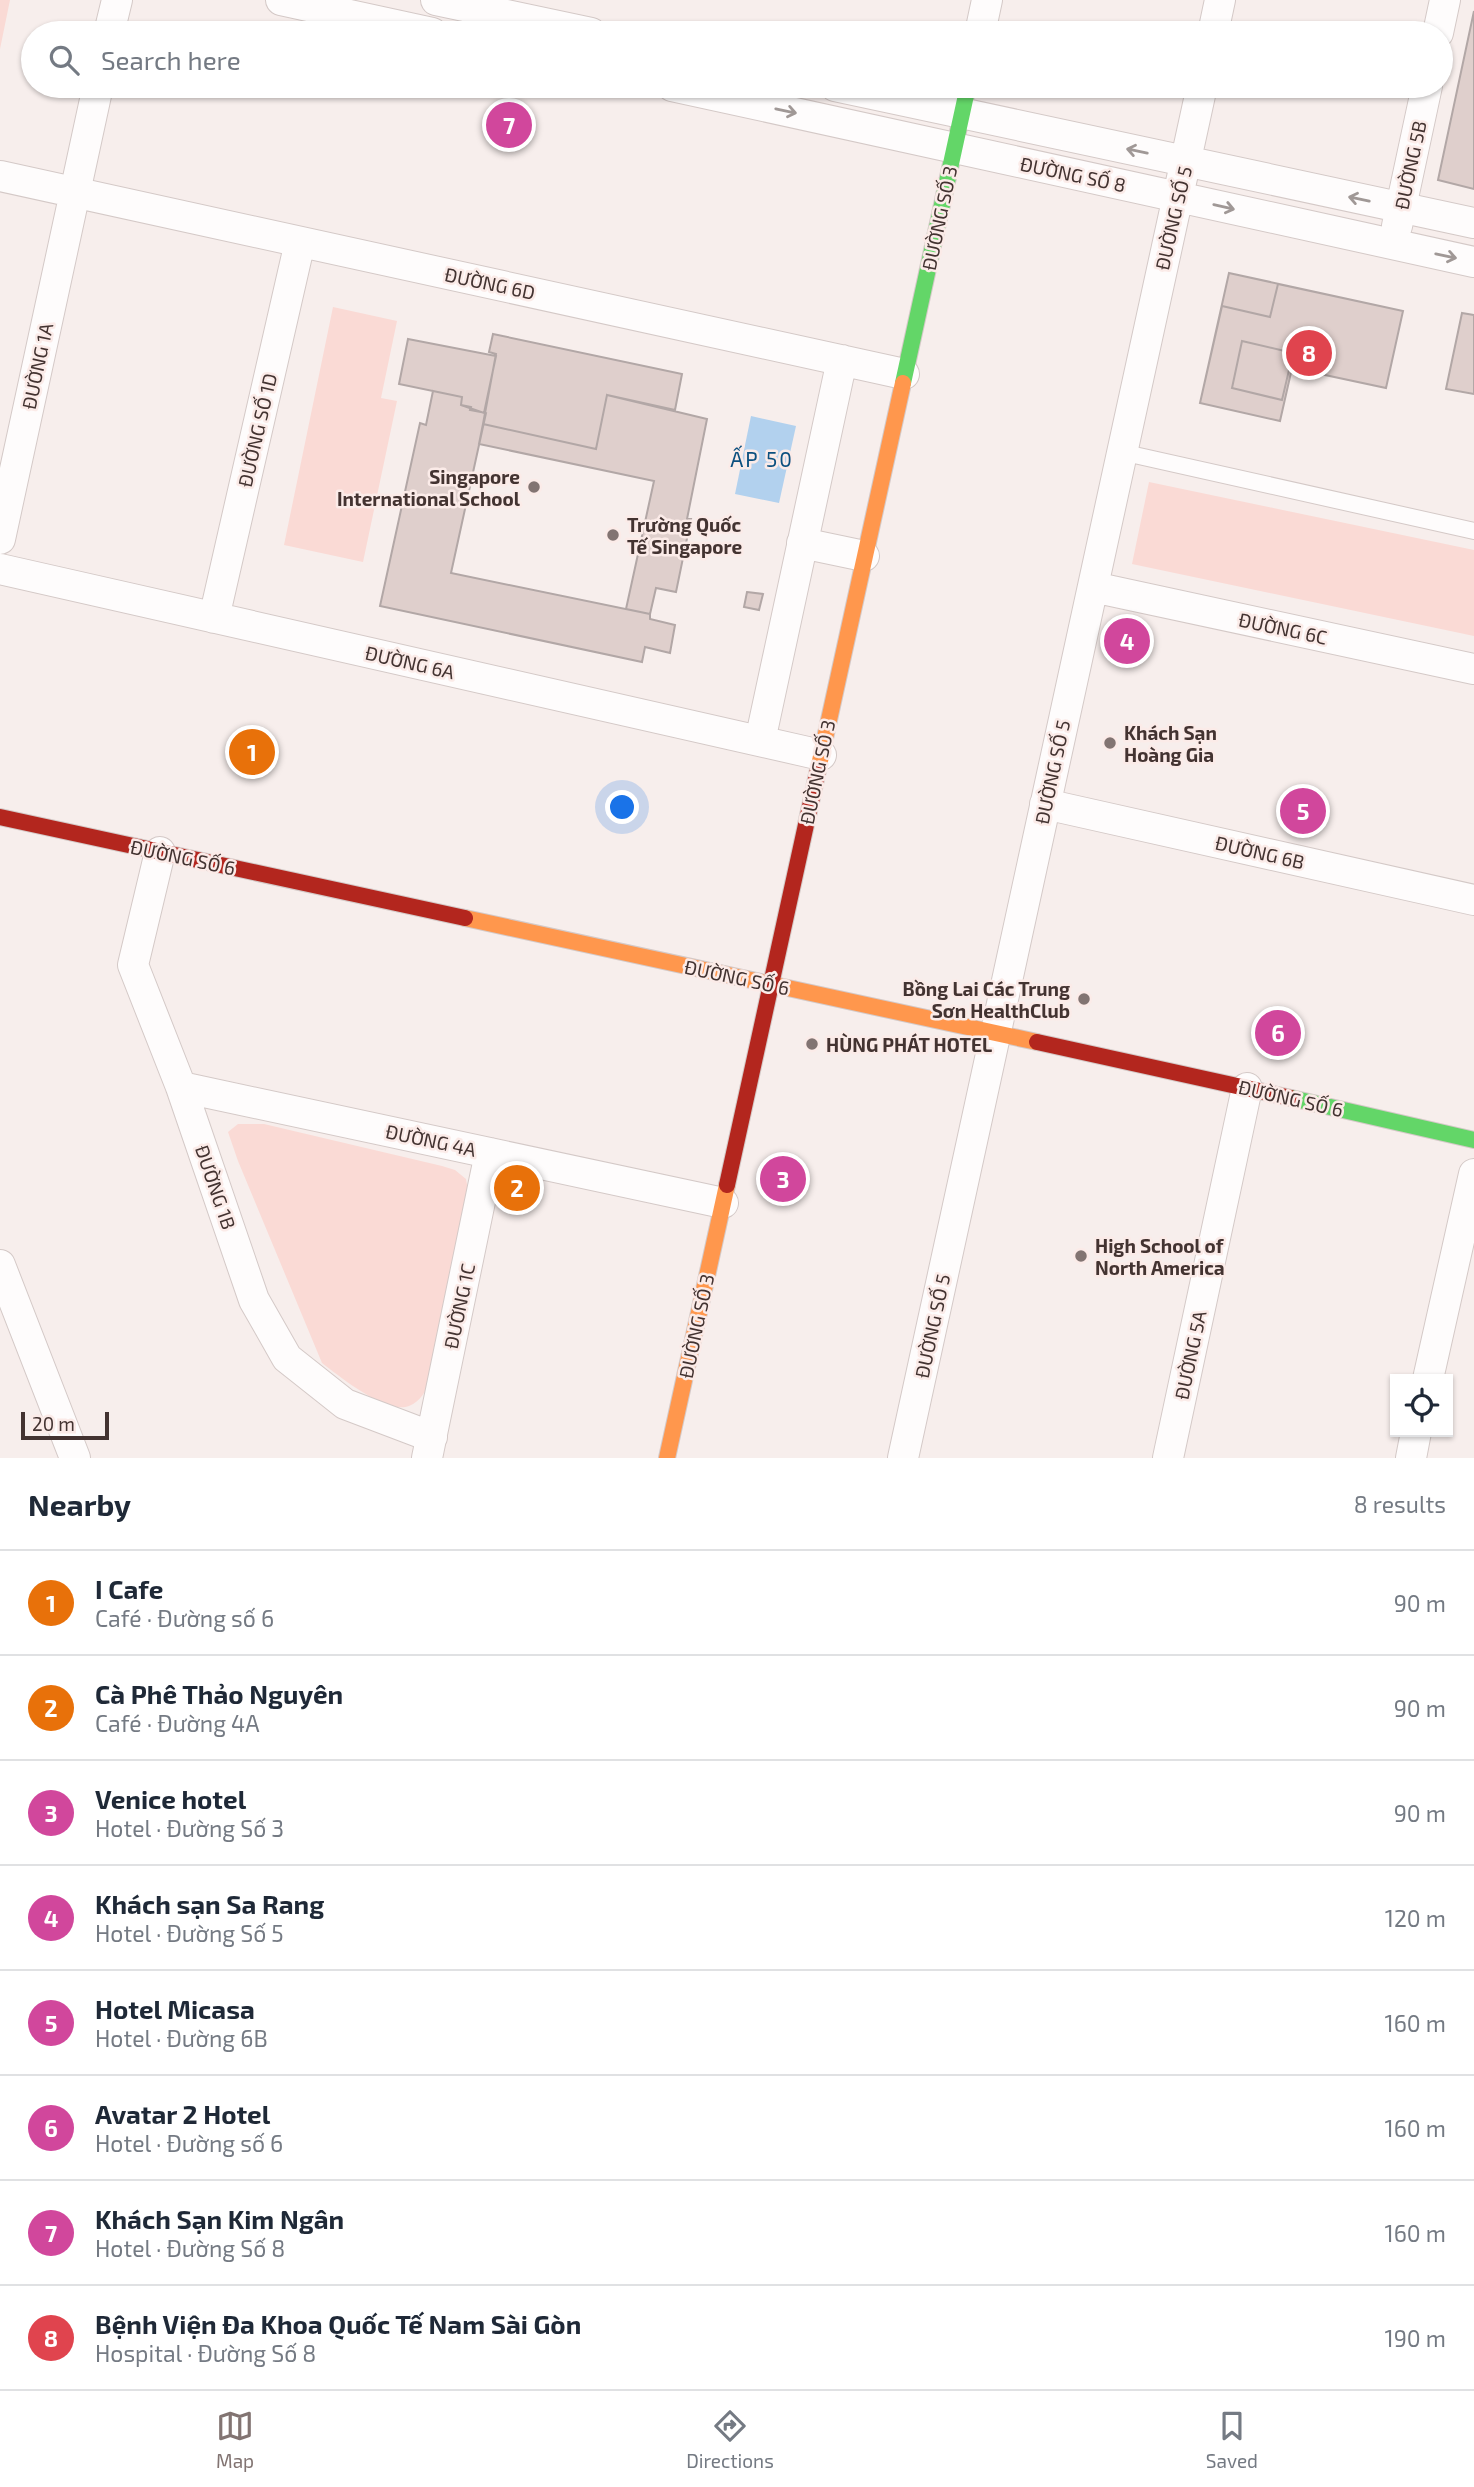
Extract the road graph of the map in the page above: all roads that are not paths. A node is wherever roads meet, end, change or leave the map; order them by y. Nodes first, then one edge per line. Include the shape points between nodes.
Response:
1 (117, 0) edge
2 (281, 0) edge
3 (436, 0) edge
4 (988, 0) edge
5 (1220, 0) edge
6 (1445, 0) edge
7 (112, 21) edge
8 (377, 21) edge
9 (535, 21) edge
10 (983, 21) edge
11 (1216, 21) edge
12 (1441, 21) edge
13 (95, 98) edge
14 (727, 98) edge
15 (1199, 98) edge
16 (1424, 98) edge
17 (965, 99) edge
18 (954, 148) junction
19 (1185, 161) junction
20 (0, 176) edge
21 (75, 192) junction
22 (1176, 197) junction
23 (1401, 208) junction
24 (1474, 223) edge
25 (300, 242) junction
26 (1392, 244) junction
27 (1474, 262) edge
28 (842, 360) junction
29 (904, 374) junction
30 (1121, 453) junction
31 (1474, 531) edge
32 (0, 539) edge
33 (802, 543) junction
34 (864, 556) junction
35 (0, 569) edge
36 (1093, 587) junction
37 (214, 618) junction
38 (1474, 669) edge
39 (760, 741) junction
40 (821, 755) junction
41 (1045, 804) junction
42 (0, 817) edge
43 (160, 852) junction
44 (1474, 900) edge
45 (771, 984) junction
46 (996, 1033) junction
47 (181, 1087) junction
48 (1247, 1088) junction
49 (1474, 1140) edge
50 (490, 1153) junction
51 (1474, 1174) edge
52 (723, 1203) junction
53 (0, 1265) edge
54 (1429, 1374) edge
55 (1415, 1437) edge
56 (429, 1447) edge
57 (75, 1458) edge
58 (667, 1458) edge
59 (903, 1458) edge
60 (1168, 1458) edge
61 (1411, 1458) edge

1 - 7 street
2 - 8 street
3 - 9 street
4 - 10 street
5 - 11 street
6 - 12 street
13 - 21 street, ĐƯỜNG 1A
14 -> 18 street, ĐƯỜNG SỐ 8
15 - 19 street, ĐƯỜNG SỐ 5
16 - 23 street, ĐƯỜNG 5B
17 - 18 street, ĐƯỜNG SỐ 3
19 -> 17 street, ĐƯỜNG SỐ 8
18 - 22 street, ĐƯỜNG SỐ 8
18 - 29 street, ĐƯỜNG SỐ 3
19 - 22 street, ĐƯỜNG SỐ 5
23 -> 19 street, ĐƯỜNG SỐ 8
20 - 21 street, ĐƯỜNG 6D
21 - 25 street, ĐƯỜNG 6D
21 - 32 street, ĐƯỜNG 1A
22 -> 26 street, ĐƯỜNG SỐ 8
22 - 30 street, ĐƯỜNG SỐ 5
23 - 24 street, ĐƯỜNG SỐ 8
23 - 26 street, ĐƯỜNG 5B
25 - 28 street, ĐƯỜNG 6D
25 - 37 street, ĐƯỜNG SỐ 1D
26 -> 27 street, ĐƯỜNG SỐ 8
28 - 29 street, ĐƯỜNG 6D
28 - 33 street
29 - 34 street, ĐƯỜNG SỐ 3
30 - 31 lane
30 - 36 street, ĐƯỜNG SỐ 5
33 - 34 street
33 - 39 street
34 - 40 street, ĐƯỜNG SỐ 3
35 - 37 street, ĐƯỜNG 6A
36 - 38 street, ĐƯỜNG 6C
36 - 41 street, ĐƯỜNG SỐ 5
37 - 39 street, ĐƯỜNG 6A
39 - 40 street, ĐƯỜNG 6A
40 - 45 street, ĐƯỜNG SỐ 3
41 - 44 street, ĐƯỜNG 6B
41 - 46 street, ĐƯỜNG SỐ 5
42 - 43 street, ĐƯỜNG SỐ 6
43 - 45 street, ĐƯỜNG SỐ 6
43 - 47 street, ĐƯỜNG 1B via 133,965
45 - 46 street, ĐƯỜNG SỐ 6
45 - 52 street, ĐƯỜNG SỐ 3
46 - 48 street, ĐƯỜNG SỐ 6
46 - 59 street, ĐƯỜNG SỐ 5
47 - 50 street, ĐƯỜNG 4A
47 - 56 street, ĐƯỜNG 1B via 254,1300 287,1358 345,1404
48 - 49 street, ĐƯỜNG SỐ 6
48 - 60 street, ĐƯỜNG 5A
50 - 52 street, ĐƯỜNG 4A
50 - 56 street, ĐƯỜNG 1C
51 - 54 street
52 - 58 street, ĐƯỜNG SỐ 3
53 - 57 street
55 - 61 street

